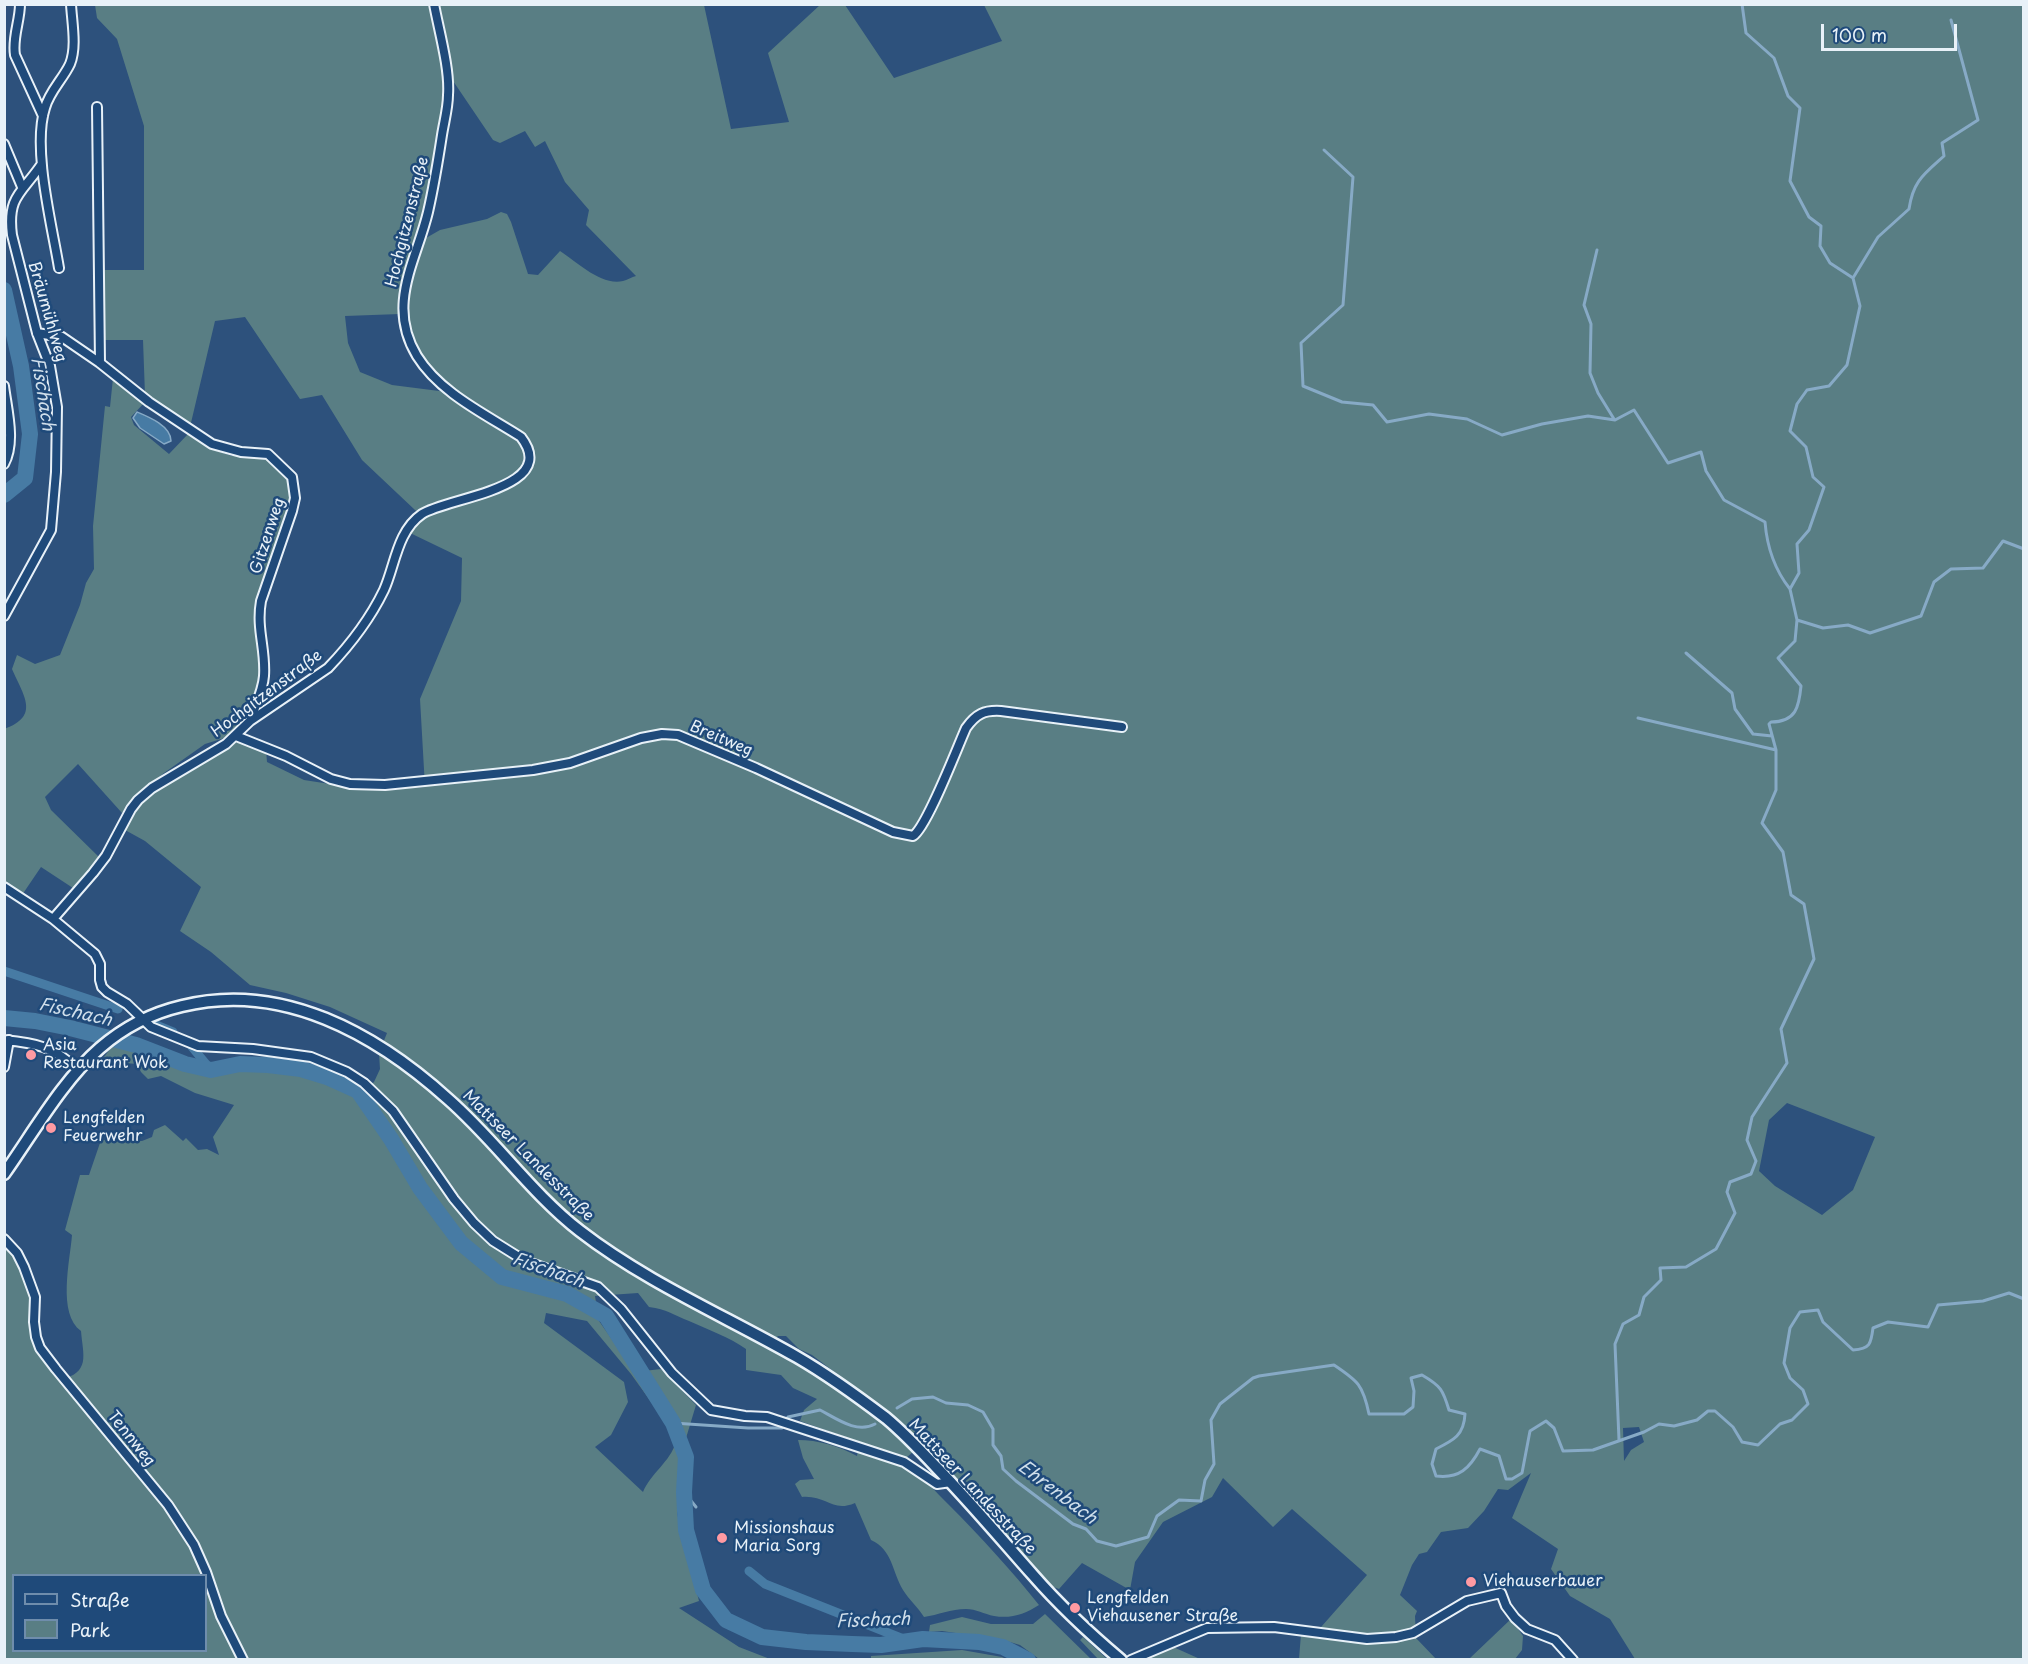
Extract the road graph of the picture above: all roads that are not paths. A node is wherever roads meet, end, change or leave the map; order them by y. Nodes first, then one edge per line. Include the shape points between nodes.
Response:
1 (20, 4) edge
2 (71, 4) edge
3 (434, 4) edge
4 (97, 107) dead end
5 (43, 117) junction
6 (4, 144) edge
7 (41, 165) junction
8 (22, 187) junction
9 (60, 268) dead end
10 (37, 333) junction
11 (100, 363) junction
12 (4, 386) edge
13 (4, 464) edge
14 (4, 616) edge
15 (250, 721) junction
16 (1122, 728) dead end
17 (236, 736) junction
18 (4, 887) edge
19 (52, 919) junction
20 (142, 1020) junction
21 (7, 1040) edge
22 (4, 1067) edge
23 (78, 1070) junction
24 (4, 1174) edge
25 (4, 1239) edge
26 (951, 1482) junction
27 (207, 1574) edge
28 (207, 1575) edge
29 (243, 1659) edge
30 (1121, 1659) edge
31 (1131, 1659) edge
32 (1573, 1659) edge

1 - 5 street via 15,55
2 - 5 street via 73,54
3 - 15 street, Hochgitzenstraße via 449,92 435,182 406,280 403,312 407,332 417,357 438,381 520,437 529,457 525,471 517,479 419,516 401,541 371,614 337,658
4 - 11 street
5 - 7 street
6 - 8 street
7 - 8 street, Bräumühlweg
7 - 9 street
8 - 10 street, Bräumühlweg via 13,202 10,221
10 - 11 street, Gitzenweg via 62,337
10 - 14 street, Bräumühlweg via 50,366 57,407 51,530
11 - 15 street, Gitzenweg via 212,444 268,454 292,477 295,498 258,616 264,672
12 - 13 street via 10,438
15 - 17 street, Hochgitzenstraße
16 - 17 street, Breitweg via 1001,711 981,712 966,728 928,814 913,836 893,832 678,735 651,735 570,763 533,770 385,785 331,779
17 - 19 street, Hochgitzenstraße via 138,800 106,856
18 - 19 street
19 - 20 street via 94,954 100,964 102,987
20 - 23 main road, Mattseer Landesstraße via 96,1051
20 - 26 main road, Mattseer Landesstraße via 194,1003 257,1000 307,1011 378,1045 449,1099 576,1228 630,1265 841,1384 890,1421
20 - 26 street via 198,1046 292,1053 329,1063 364,1083 393,1111 454,1199 493,1241 525,1261 598,1287 621,1308 672,1373 711,1410 791,1424 904,1462 937,1484
21 - 22 street
21 - 23 street via 54,1050
23 - 24 main road, Mattseer Landesstraße
25 - 27 street, Tennweg via 17,1253 35,1297 34,1329 40,1347 168,1505 194,1545
26 - 30 main road, Mattseer Landesstraße via 1069,1615
28 - 29 street, Tennweg via 221,1616
31 - 32 street via 1207,1628 1274,1627 1356,1638 1396,1637 1413,1633 1467,1601 1501,1593 1515,1618 1527,1629 1555,1640

